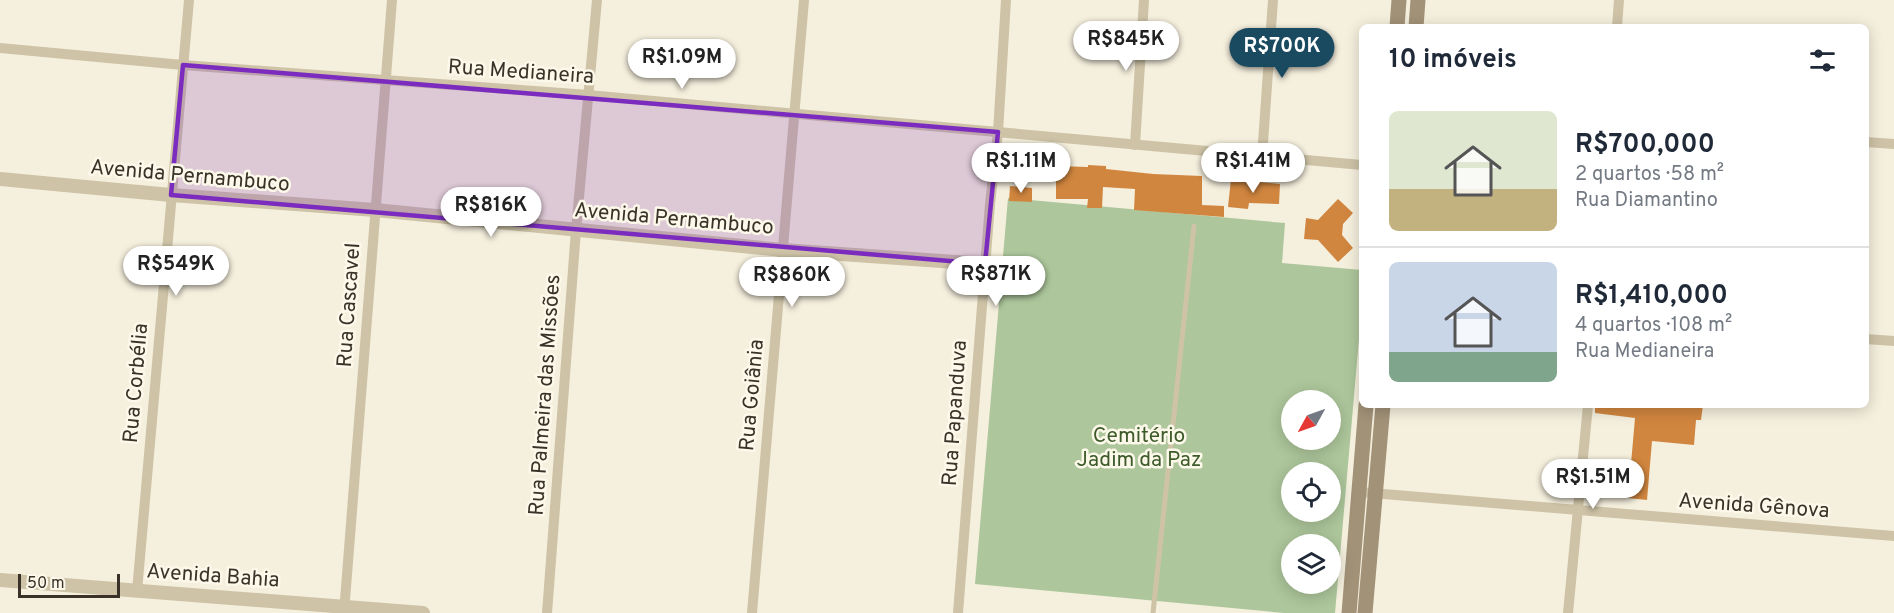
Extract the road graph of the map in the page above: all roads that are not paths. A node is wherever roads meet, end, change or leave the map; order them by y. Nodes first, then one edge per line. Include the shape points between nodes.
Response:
1 (189, 0) edge
2 (392, 0) edge
3 (597, 0) edge
4 (804, 0) edge
5 (1006, 0) edge
6 (1144, 0) edge
7 (1273, 0) edge
8 (1399, 0) edge
9 (1418, 0) edge
10 (1619, 0) edge
11 (1397, 24) edge
12 (1416, 24) edge
13 (1617, 24) edge
14 (0, 48) edge
15 (183, 65) junction
16 (386, 81) junction
17 (588, 95) junction
18 (795, 115) junction
19 (998, 132) junction
20 (1869, 142) edge
21 (1894, 144) edge
22 (1135, 145) junction
23 (1262, 157) junction
24 (1359, 165) edge
25 (0, 179) edge
26 (171, 195) junction
27 (375, 210) junction
28 (1194, 226) dead end
29 (576, 230) junction
30 (783, 250) junction
31 (985, 264) junction
32 (1869, 339) edge
33 (1894, 341) edge
34 (1366, 408) edge
35 (1383, 408) edge
36 (1588, 408) edge
37 (1359, 492) junction
38 (1375, 494) junction
39 (1578, 512) junction
40 (1894, 536) edge
41 (0, 580) edge
42 (137, 591) junction
43 (344, 609) edge
44 (423, 613) edge
45 (547, 613) edge
46 (752, 613) edge
47 (958, 613) edge
48 (1153, 613) edge
49 (1349, 613) edge
50 (1365, 613) edge
51 (1568, 613) edge

1 - 15 street, Rua Corbélia
2 - 16 street, Rua Cascavel
3 - 17 street, Rua Palmeira das Missões
4 - 18 street, Rua Goiânia
5 - 19 street, Rua Papanduva
6 - 22 street
7 - 23 street
8 - 11 main road
9 - 12 main road
10 - 13 street
14 - 15 street, Rua Medianeira
15 - 16 street, Rua Medianeira
15 - 26 street, Rua Corbélia
16 - 17 street, Rua Medianeira
16 - 27 street, Rua Cascavel
17 - 18 street, Rua Medianeira
17 - 29 street, Rua Palmeira das Missões
18 - 19 street, Rua Medianeira
18 - 30 street, Rua Goiânia
19 - 22 street, Rua Medianeira
19 - 31 street, Rua Papanduva
20 - 21 street
22 - 23 street, Rua Medianeira
23 - 24 street, Rua Medianeira
25 - 26 street, Avenida Pernambuco
26 - 27 street, Avenida Pernambuco
26 - 42 street, Rua Corbélia
27 - 29 street, Avenida Pernambuco
27 - 43 street, Rua Cascavel
28 - 48 lane
29 - 30 street, Avenida Pernambuco
29 - 45 street, Rua Palmeira das Missões
30 - 31 street, Avenida Pernambuco
30 - 46 street, Rua Goiânia
31 - 47 street, Rua Papanduva
32 - 33 street
34 - 37 main road
35 - 38 main road
36 - 39 street
37 - 38 street, Avenida Gênova
37 - 49 main road
38 - 39 street, Avenida Gênova
38 - 50 main road
39 - 40 street, Avenida Gênova
39 - 51 street
41 - 42 street, Avenida Bahia
42 - 43 street, Avenida Bahia
43 - 44 street, Avenida Bahia

